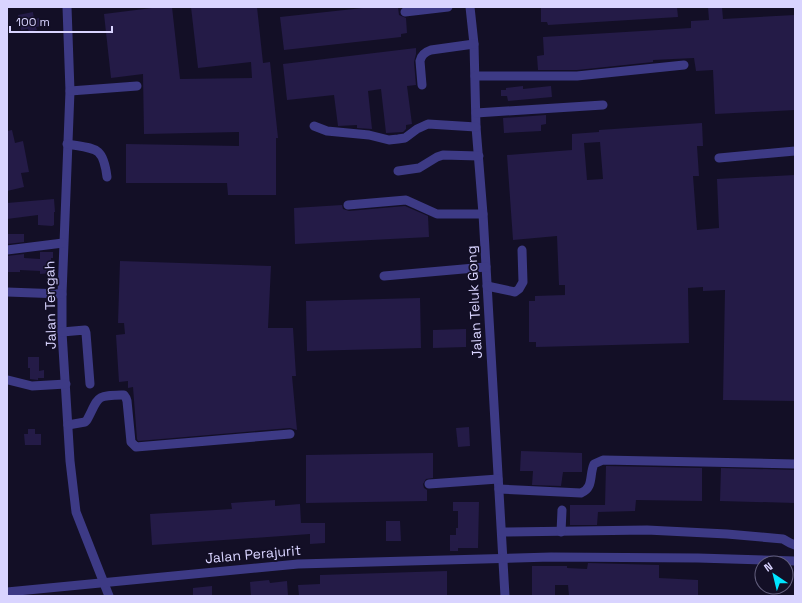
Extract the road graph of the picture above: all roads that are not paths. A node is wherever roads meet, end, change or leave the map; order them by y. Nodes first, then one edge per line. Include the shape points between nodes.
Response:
1 (67, 7) edge
2 (448, 7) edge
3 (470, 7) edge
4 (405, 12) dead end
5 (474, 44) junction
6 (684, 65) dead end
7 (475, 76) junction
8 (136, 86) dead end
9 (422, 86) dead end
10 (70, 91) junction
11 (603, 105) dead end
12 (476, 113) junction
13 (314, 126) dead end
14 (476, 127) junction
15 (67, 144) junction
16 (795, 151) edge
17 (479, 156) junction
18 (719, 158) dead end
19 (398, 171) dead end
20 (107, 177) dead end
21 (348, 205) dead end
22 (483, 214) junction
23 (63, 243) junction
24 (7, 250) edge
25 (522, 250) dead end
26 (486, 267) junction
27 (384, 276) dead end
28 (487, 286) junction
29 (7, 292) edge
30 (62, 294) junction
31 (62, 332) junction
32 (8, 380) dead end
33 (66, 384) junction
34 (90, 384) dead end
35 (68, 425) junction
36 (290, 434) dead end
37 (795, 464) edge
38 (498, 479) junction
39 (430, 484) dead end
40 (499, 489) junction
41 (562, 510) dead end
42 (502, 532) junction
43 (561, 532) junction
44 (795, 545) edge
45 (502, 559) junction
46 (795, 561) edge
47 (104, 582) junction
48 (7, 592) edge
49 (109, 596) edge
50 (505, 596) edge

1 - 10 street, Jalan Tengah
2 - 4 street
3 - 5 street, Jalan Teluk Gong
5 - 7 street, Jalan Teluk Gong
5 - 9 street via 427,51 420,61
6 - 7 street via 576,76
7 - 12 street, Jalan Teluk Gong
8 - 10 street
10 - 15 street, Jalan Tengah
11 - 12 street
12 - 14 street, Jalan Teluk Gong
13 - 14 street via 326,131 365,134 389,140 405,138 428,124
14 - 17 street, Jalan Teluk Gong
15 - 20 street via 97,150 105,161
15 - 23 street, Jalan Tengah
16 - 18 street
17 - 19 street via 443,155 419,168
17 - 22 street, Jalan Teluk Gong
21 - 22 street via 406,200 437,214
22 - 26 street, Jalan Teluk Gong
23 - 24 street
23 - 30 street, Jalan Tengah
25 - 28 street via 523,282 520,290 515,292
26 - 27 street
26 - 28 street, Jalan Teluk Gong
28 - 38 street, Jalan Teluk Gong
29 - 30 street
30 - 31 street, Jalan Tengah
31 - 33 street, Jalan Tengah
31 - 34 street via 85,330
32 - 33 street via 32,386
33 - 35 street, Jalan Tengah
35 - 36 street via 85,422 102,396 124,396 127,401 131,442 136,447
35 - 47 street, Jalan Tengah via 76,512
37 - 40 street via 603,460 594,464 591,484 581,493
38 - 39 street
38 - 40 street, Jalan Teluk Gong
40 - 42 street, Jalan Teluk Gong
41 - 43 street
42 - 43 street
42 - 45 street, Jalan Teluk Gong
43 - 44 street via 647,530 727,534 783,539
45 - 46 street, Jalan Perajurit via 550,557
45 - 47 street, Jalan Perajurit via 293,564
45 - 50 street, Jalan Teluk Gong
47 - 48 street, Jalan Perajurit
47 - 49 street, Jalan Tengah

